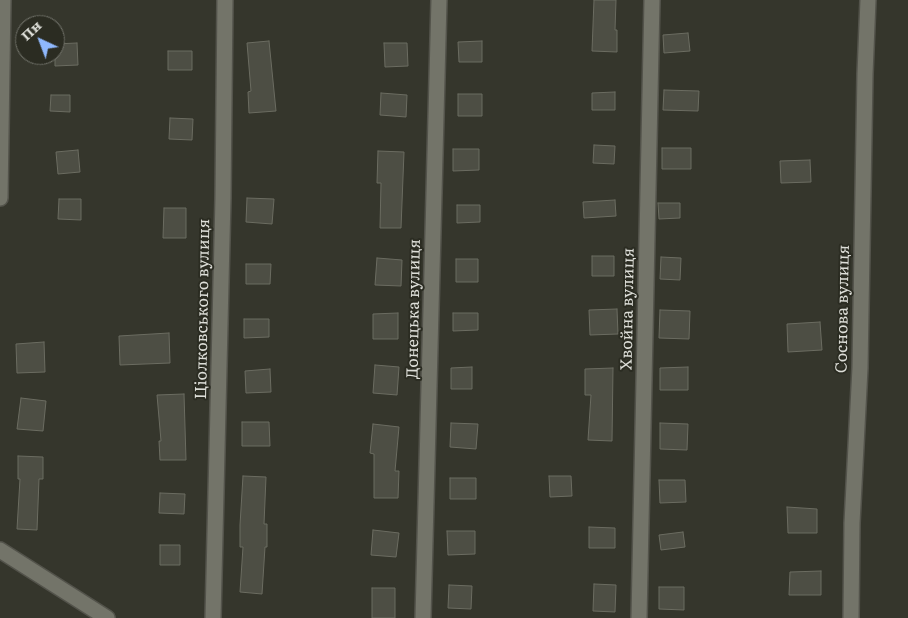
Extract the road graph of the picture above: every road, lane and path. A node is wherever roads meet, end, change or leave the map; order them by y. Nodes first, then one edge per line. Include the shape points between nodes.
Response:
1 (3, 0) edge
2 (226, 0) edge
3 (439, 0) edge
4 (652, 0) edge
5 (868, 0) edge
6 (0, 198) edge
7 (0, 550) edge
8 (107, 618) edge
9 (213, 618) edge
10 (423, 618) edge
11 (639, 618) edge
12 (850, 618) edge

1 - 6 street
2 - 9 street, Ціолковського вулиця
3 - 10 street, Донецька вулиця
4 - 11 street, Хвойна вулиця
5 - 12 street, Соснова вулиця via 860,368
7 - 8 street

